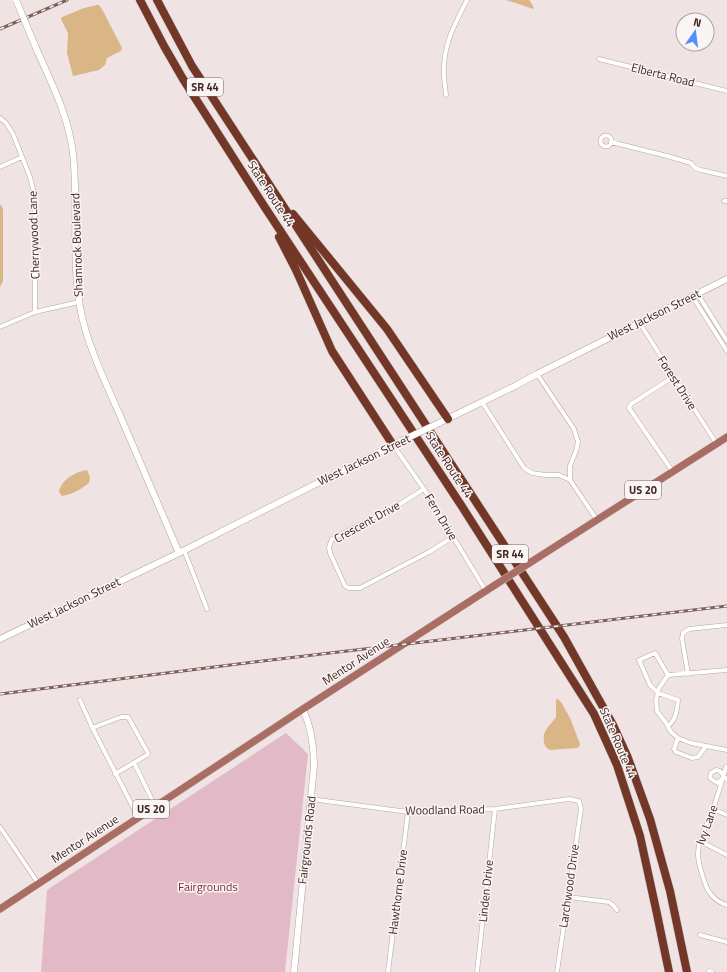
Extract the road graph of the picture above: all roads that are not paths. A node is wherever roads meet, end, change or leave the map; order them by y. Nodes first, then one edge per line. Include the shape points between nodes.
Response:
1 (16, 0) edge
2 (140, 0) edge
3 (157, 0) edge
4 (467, 0) edge
5 (599, 59) dead end
6 (727, 91) edge
7 (446, 95) dead end
8 (0, 118) edge
9 (611, 142) dead end
10 (22, 157) junction
11 (0, 167) edge
12 (727, 176) edge
13 (267, 182) junction
14 (264, 206) junction
15 (727, 279) edge
16 (695, 295) junction
17 (80, 302) junction
18 (35, 312) junction
19 (638, 322) junction
20 (0, 327) edge
21 (727, 340) edge
22 (727, 352) edge
23 (537, 374) junction
24 (673, 377) junction
25 (482, 402) junction
26 (448, 419) junction
27 (727, 436) edge
28 (716, 444) junction
29 (393, 445) junction
30 (672, 472) junction
31 (570, 480) junction
32 (424, 489) junction
33 (597, 520) junction
34 (453, 538) junction
35 (181, 552) junction
36 (486, 590) junction
37 (207, 609) dead end
38 (727, 624) edge
39 (0, 639) edge
40 (727, 670) edge
41 (688, 674) junction
42 (668, 676) junction
43 (658, 693) junction
44 (80, 700) dead end
45 (303, 709) junction
46 (668, 726) junction
47 (92, 728) junction
48 (678, 738) junction
49 (706, 746) junction
50 (727, 750) edge
51 (134, 763) junction
52 (726, 767) dead end
53 (116, 774) junction
54 (726, 777) edge
55 (311, 799) junction
56 (579, 801) joint
57 (155, 806) junction
58 (495, 809) junction
59 (713, 809) junction
60 (408, 812) junction
61 (727, 815) edge
62 (138, 817) junction
63 (0, 827) edge
64 (700, 841) junction
65 (727, 855) edge
66 (38, 884) junction
67 (568, 897) junction
68 (727, 906) edge
69 (0, 909) edge
70 (617, 910) dead end
71 (700, 934) dead end
72 (727, 942) edge
73 (294, 972) edge
74 (388, 972) edge
75 (477, 972) edge
76 (557, 972) edge
77 (669, 972) edge
78 (687, 972) edge

1 - 17 street, Shamrock Boulevard, bridge via 66,120 71,140 76,192 75,259
2 - 14 highway, State Route 44 / SR 44 via 183,79
3 - 13 highway, State Route 44 / SR 44 via 192,66
4 - 7 street via 449,38 444,64
5 - 6 street, Elberta Road
8 - 10 street, Cherrywood Lane via 13,134
9 - 12 street via 691,163 695,168
10 - 11 street
10 - 18 street, Cherrywood Lane via 34,196
13 - 26 highway via 387,329
13 - 78 highway, State Route 44 / SR 44 via 564,637 613,725 650,819 670,891
14 - 29 highway via 332,351
14 - 77 highway, State Route 44 / SR 44 via 461,505 594,714 617,765 640,836
15 - 16 street, West Jackson Street
16 - 19 street, West Jackson Street
16 - 21 street
16 - 22 street
17 - 18 street
17 - 35 street, Shamrock Boulevard via 82,318 98,365
18 - 20 street
19 - 23 street, West Jackson Street
19 - 24 street, Forest Drive
23 - 25 street, West Jackson Street
23 - 31 street via 574,429 578,442 570,466
24 - 28 street, Forest Drive
24 - 30 street via 631,404 630,408
25 - 26 street, West Jackson Street
25 - 31 street via 524,468 532,473 559,475
26 - 29 street, West Jackson Street, bridge
27 - 28 main road, Mentor Avenue / US 20
28 - 30 main road, Mentor Avenue / US 20
29 - 32 street, Fern Drive
29 - 35 street, West Jackson Street
30 - 33 main road, Mentor Avenue / US 20
31 - 33 street
32 - 34 street, Fern Drive
32 - 34 street, Crescent Drive via 332,539 330,553 345,586 360,588
33 - 36 main road, Mentor Avenue / US 20, bridge
34 - 36 street, Fern Drive
35 - 37 street
35 - 39 street, West Jackson Street
36 - 45 main road, Mentor Avenue / US 20
38 - 41 street via 689,629 683,633
40 - 41 street
41 - 42 street
42 - 43 street
42 - 43 street via 655,653 639,660 650,685
43 - 46 street via 657,711
43 - 46 street via 678,700 677,711
44 - 47 street
45 - 55 street, Fairgrounds Road via 310,729 314,755
45 - 57 main road, Mentor Avenue / US 20
46 - 48 street
47 - 51 street via 120,717 128,717 148,753
47 - 53 street
48 - 49 street
48 - 49 street via 674,749 676,752 692,758 698,757
49 - 50 street
51 - 53 street
51 - 57 street
52 - 54 street, Ivy Lane
53 - 62 street
54 - 59 street, Ivy Lane
55 - 60 street, Woodland Road
55 - 73 street, Fairgrounds Road
56 - 58 street, Woodland Road via 569,799
56 - 67 street, Larchwood Drive via 581,809
57 - 62 main road, Mentor Avenue / US 20
58 - 60 street, Woodland Road
58 - 75 street, Linden Drive
59 - 61 street
59 - 64 street, Ivy Lane
60 - 74 street, Hawthorne Drive
62 - 66 main road, Mentor Avenue / US 20
63 - 66 street
64 - 65 street
64 - 68 street, Ivy Lane via 698,862 709,892
66 - 69 main road, Mentor Avenue / US 20
67 - 70 street via 609,902
67 - 76 street, Larchwood Drive
71 - 72 street

